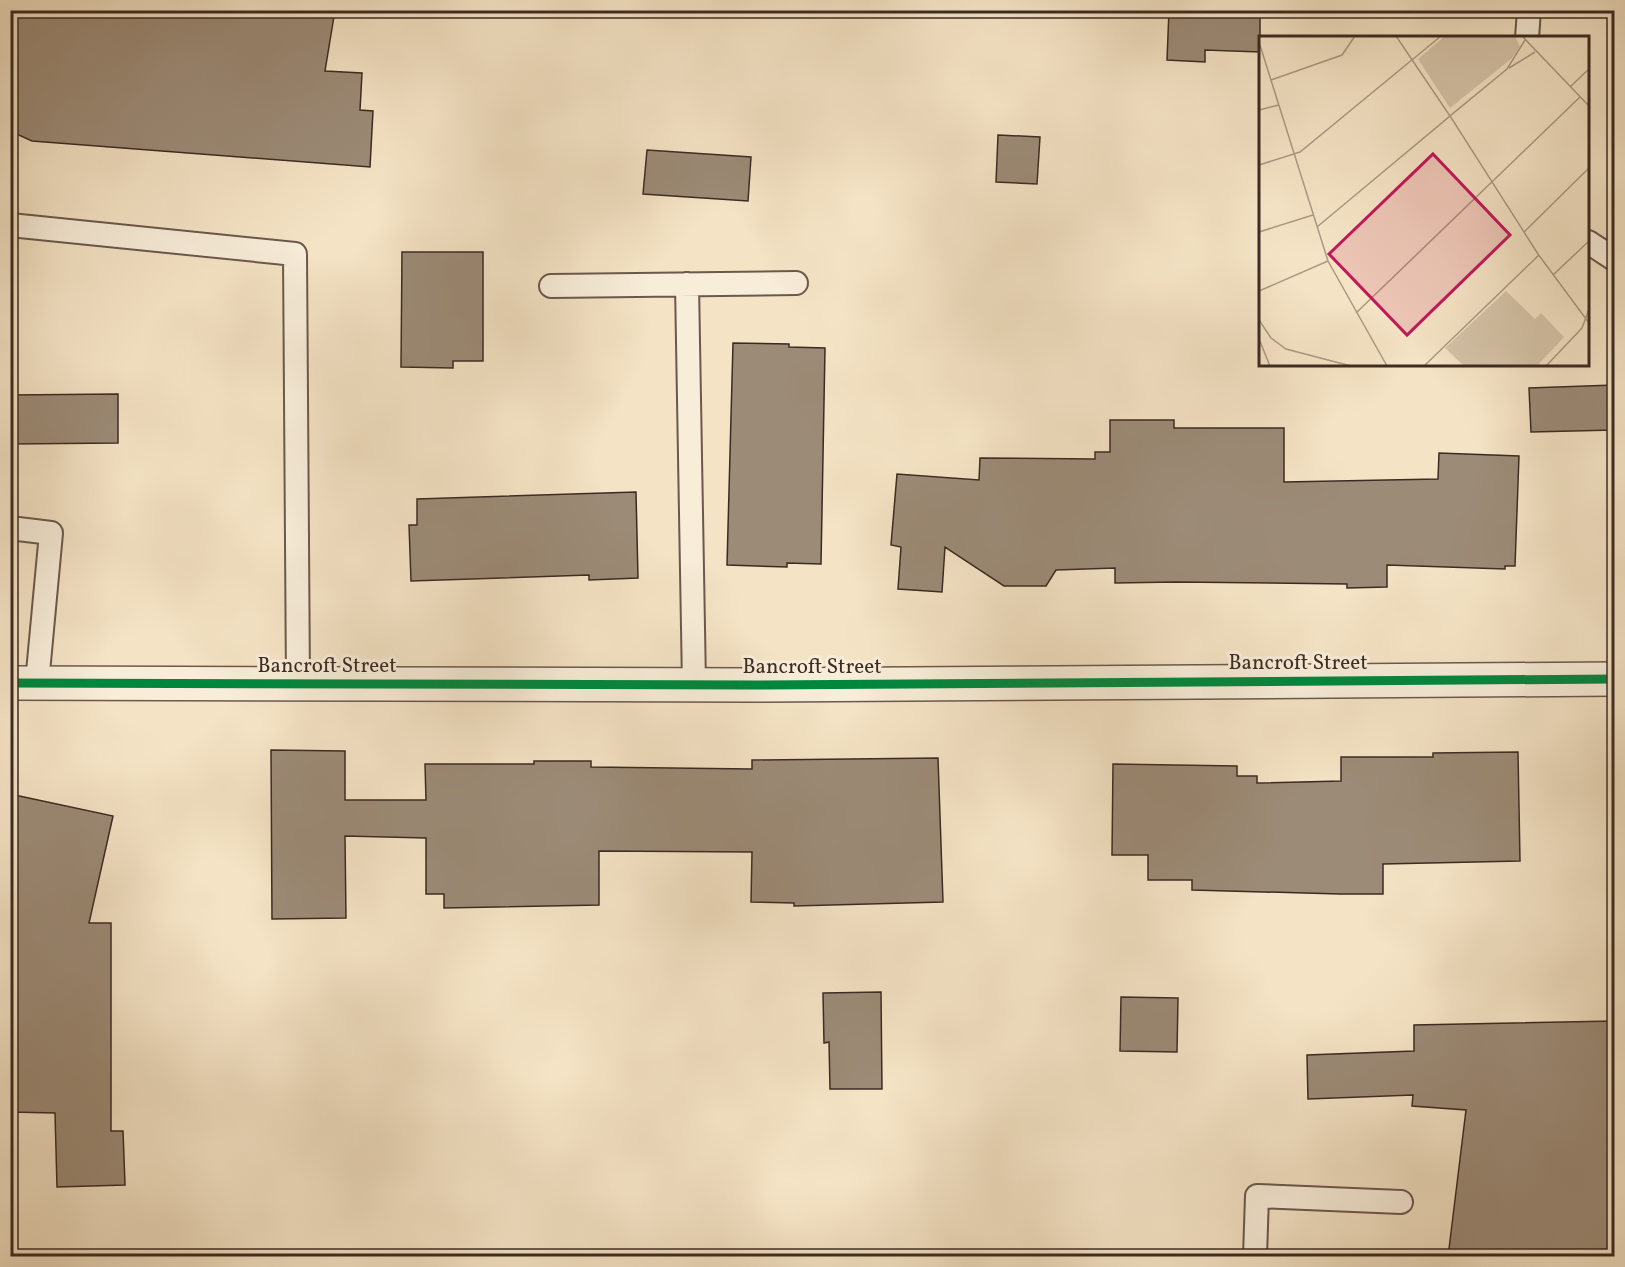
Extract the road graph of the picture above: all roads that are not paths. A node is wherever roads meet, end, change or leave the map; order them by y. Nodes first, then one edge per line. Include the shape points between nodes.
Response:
1 (1528, 10) edge
2 (1527, 36) edge
3 (10, 225) edge
4 (1589, 243) edge
5 (1614, 259) edge
6 (796, 283) dead end
7 (687, 284) junction
8 (551, 286) dead end
9 (10, 528) edge
10 (1614, 679) edge
11 (24, 683) edge
12 (298, 684) junction
13 (694, 685) junction
14 (1401, 1202) dead end
15 (1255, 1257) edge

1 - 2 lane
3 - 12 lane via 295,254
4 - 5 lane
6 - 7 lane
7 - 8 lane
7 - 13 lane
9 - 11 lane via 51,533
10 - 13 street, Bancroft Street
11 - 12 street, Bancroft Street
12 - 13 street, Bancroft Street
14 - 15 lane via 1257,1196

